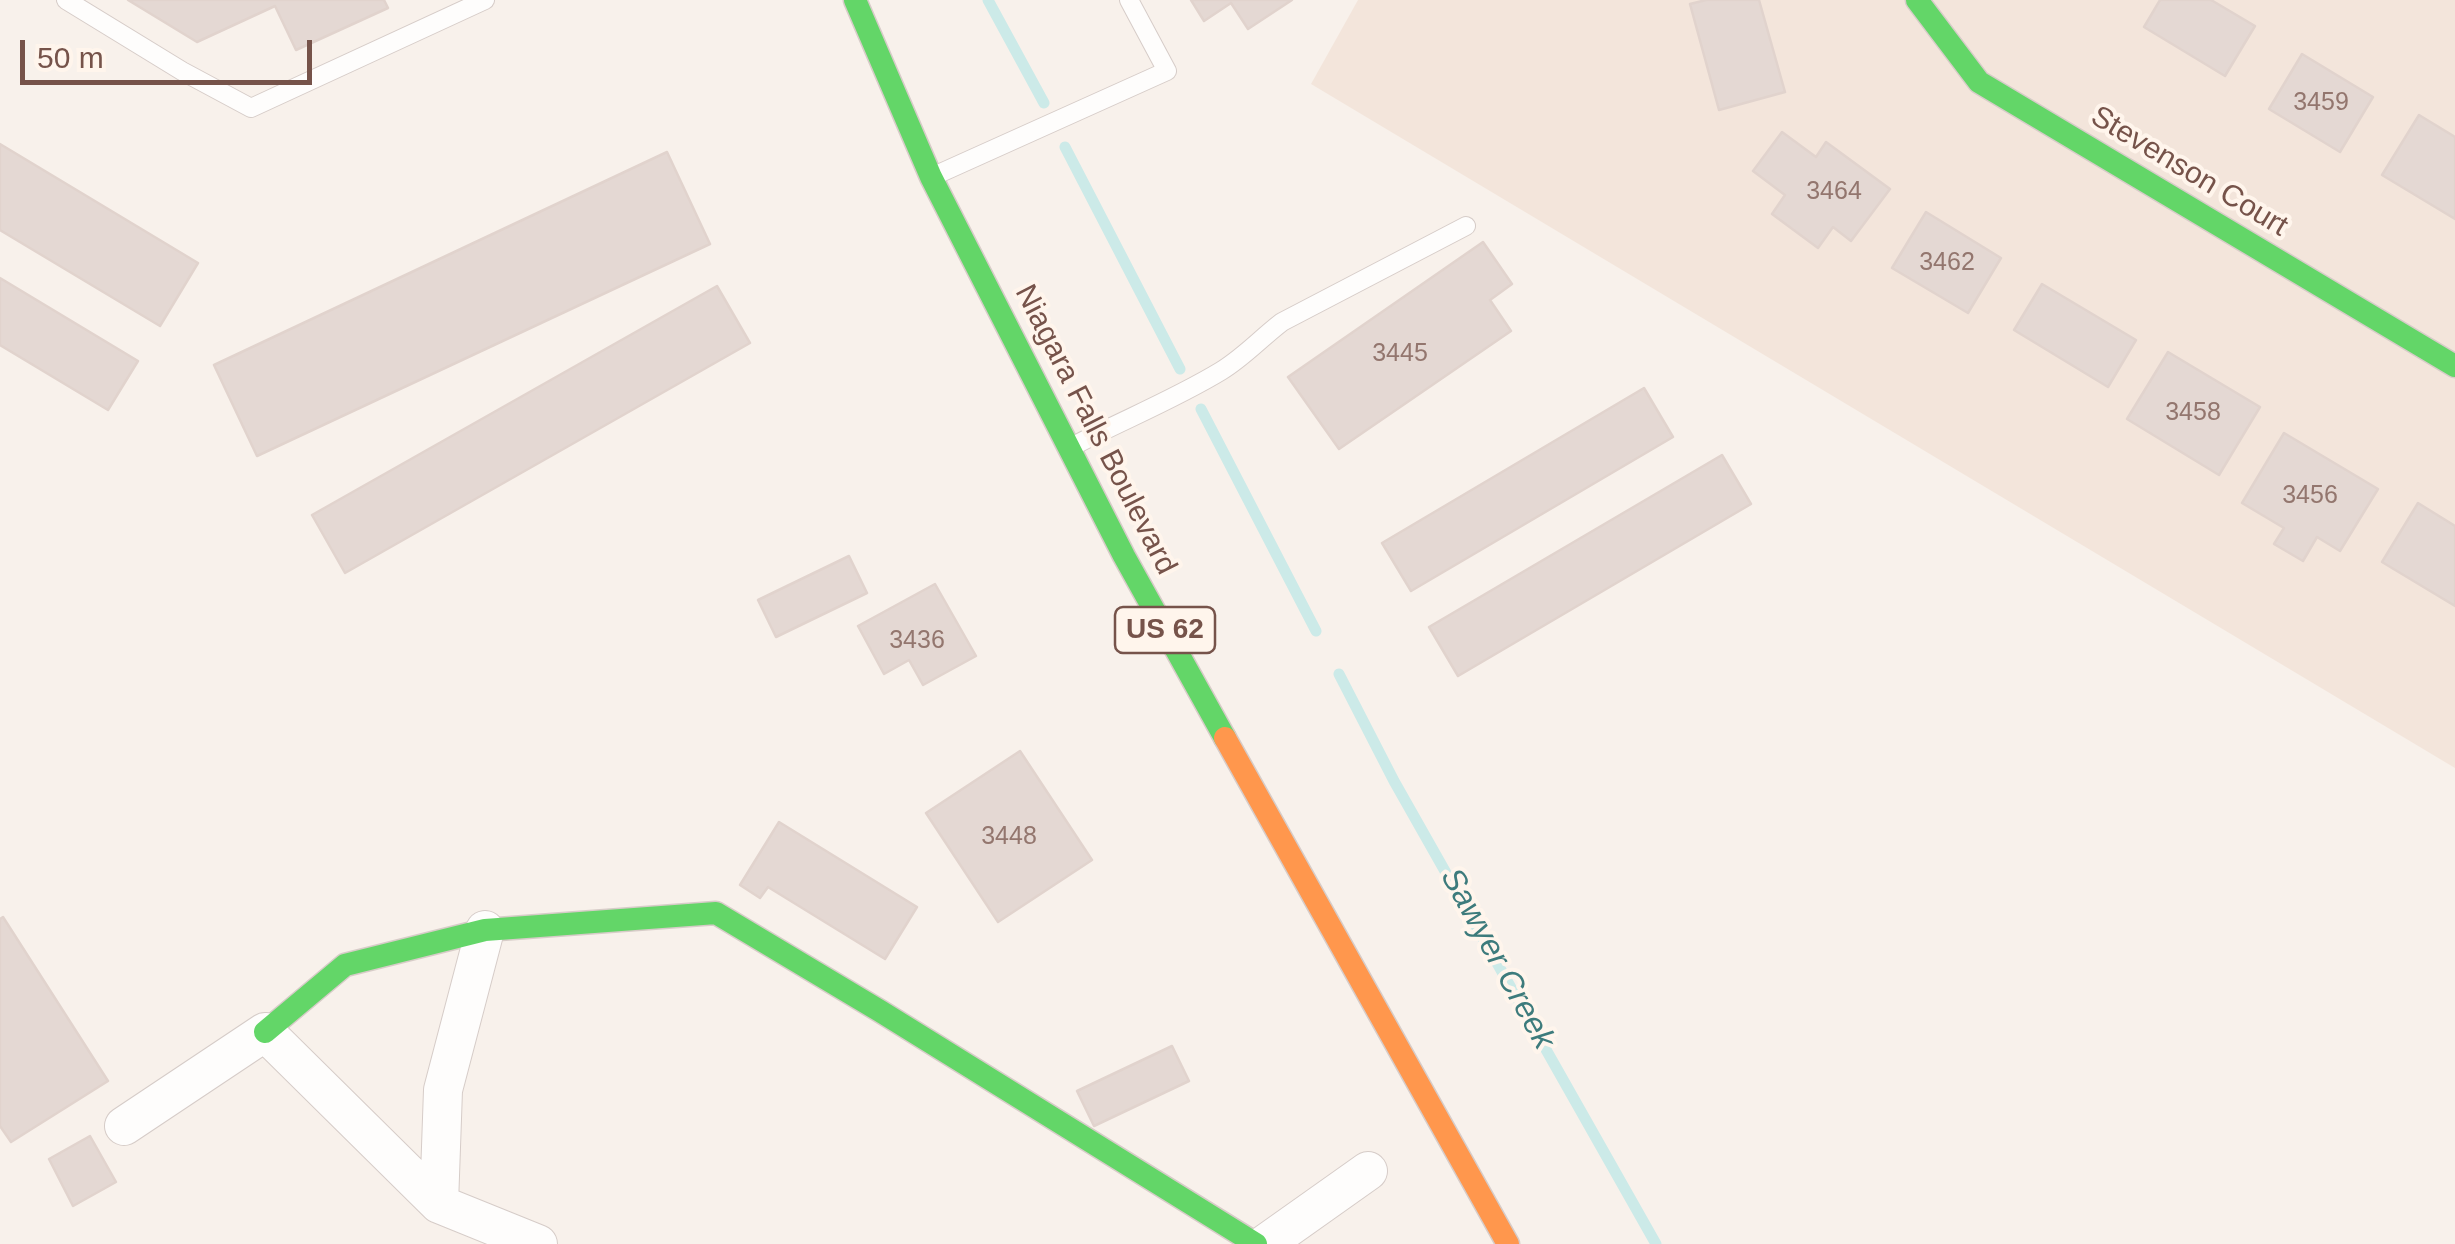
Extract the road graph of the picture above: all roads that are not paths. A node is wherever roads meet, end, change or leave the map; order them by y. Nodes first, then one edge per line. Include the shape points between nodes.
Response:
1 (66, 0) edge
2 (484, 0) edge
3 (856, 0) edge
4 (1128, 0) edge
5 (1918, 0) edge
6 (931, 177) junction
7 (1466, 226) dead end
8 (2455, 366) edge
9 (1070, 447) junction
10 (485, 930) junction
11 (265, 1032) junction
12 (124, 1126) dead end
13 (1368, 1171) dead end
14 (439, 1204) junction
15 (538, 1244) edge
16 (1256, 1244) edge
17 (1265, 1244) edge
18 (1508, 1244) edge

1 - 2 lane via 251,108
3 - 6 street, Niagara Falls Boulevard / US 62
4 - 6 lane via 1166,71
5 - 8 street, Stevenson Court via 1979,82
6 - 9 street, Niagara Falls Boulevard / US 62
7 - 9 lane via 1282,322 1219,372
9 - 18 street, Niagara Falls Boulevard / US 62 via 1124,556
10 - 11 street via 345,966
10 - 14 street via 443,1090
10 - 16 street via 716,914
11 - 12 street
11 - 14 street
13 - 17 street
14 - 15 street

